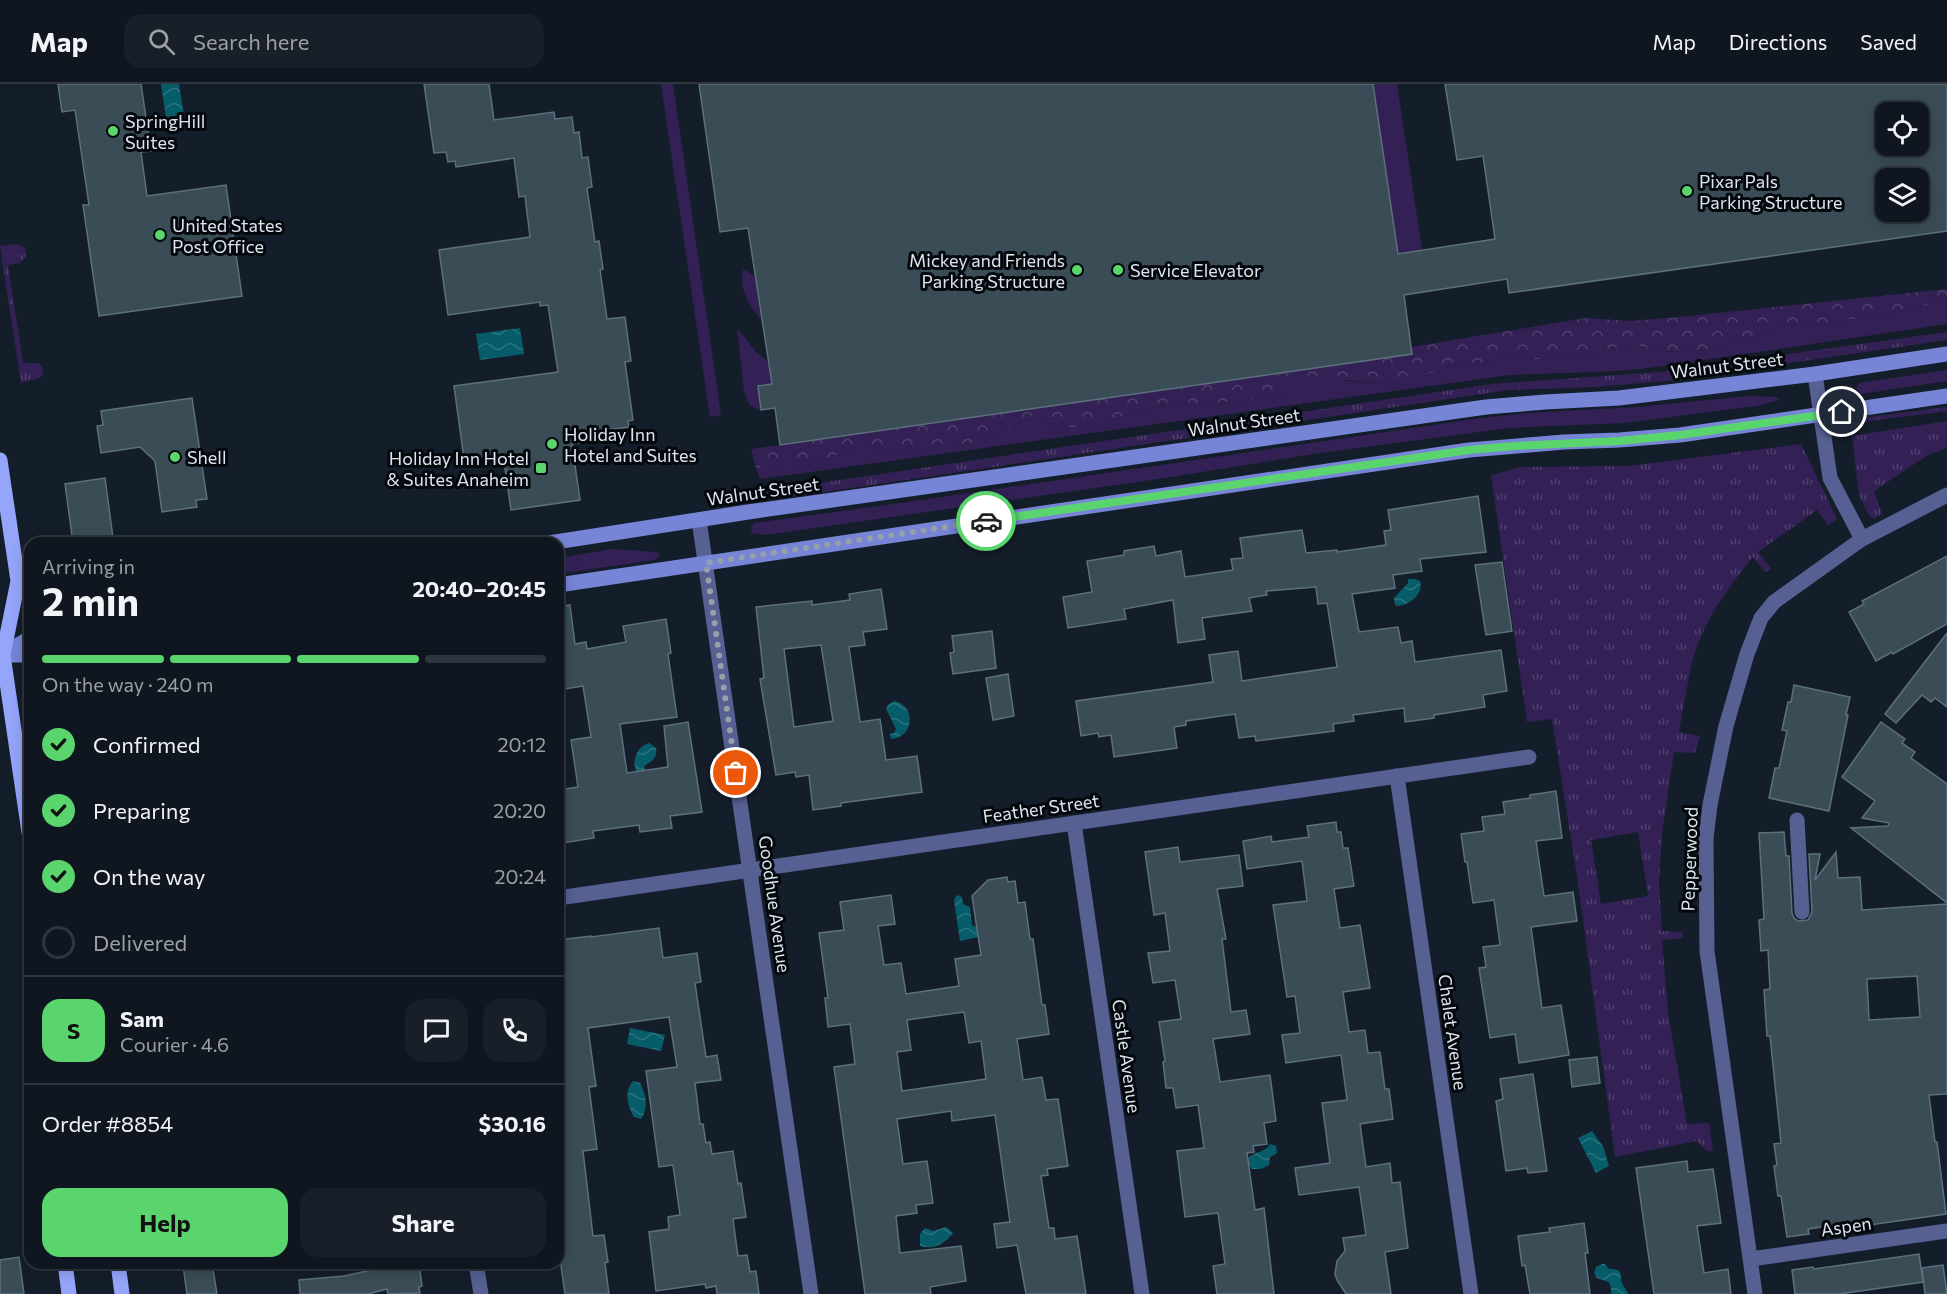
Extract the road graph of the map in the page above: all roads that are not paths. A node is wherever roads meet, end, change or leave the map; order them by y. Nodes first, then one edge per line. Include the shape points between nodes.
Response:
1 (1947, 354) edge
2 (1815, 374) junction
3 (1947, 396) edge
4 (1821, 415) junction
5 (0, 460) edge
6 (1946, 499) edge
7 (699, 520) junction
8 (1862, 539) junction
9 (564, 541) edge
10 (706, 563) junction
11 (564, 584) edge
12 (24, 641) edge
13 (1, 654) edge
14 (24, 655) edge
15 (1529, 757) dead end
16 (1397, 776) junction
17 (24, 801) edge
18 (1797, 820) dead end
19 (1074, 823) junction
20 (750, 870) junction
21 (564, 897) edge
22 (1802, 912) dead end
23 (1947, 1232) edge
24 (1751, 1259) junction
25 (66, 1269) edge
26 (119, 1269) edge
27 (477, 1269) edge
28 (69, 1294) edge
29 (122, 1294) edge
30 (481, 1294) edge
31 (811, 1294) edge
32 (1142, 1294) edge
33 (1471, 1294) edge
34 (1755, 1294) edge

1 - 2 street, Walnut Street
2 - 4 street
2 - 7 street, Walnut Street via 1619,398 1486,408
3 - 4 street
4 - 8 street via 1830,478
4 - 10 street via 1680,435 1469,450
5 - 13 main road via 18,581
6 - 8 street, Pepperwood
7 - 9 street, Walnut Street
7 - 10 street, Goodhue Avenue
8 - 24 street, Pepperwood via 1785,593 1761,618 1726,726 1710,805 1706,838 1707,951
10 - 11 street
10 - 20 street, Goodhue Avenue
12 - 13 street
13 - 14 street
13 - 17 main road
15 - 16 street, Feather Street
16 - 19 street, Feather Street
16 - 33 street, Chalet Avenue
18 - 22 street
19 - 20 street, Feather Street
19 - 32 street, Castle Avenue
20 - 21 street, Feather Street
20 - 31 street, Goodhue Avenue
23 - 24 street, Aspen
24 - 34 street, Pepperwood
25 - 28 main road
26 - 29 main road
27 - 30 street

